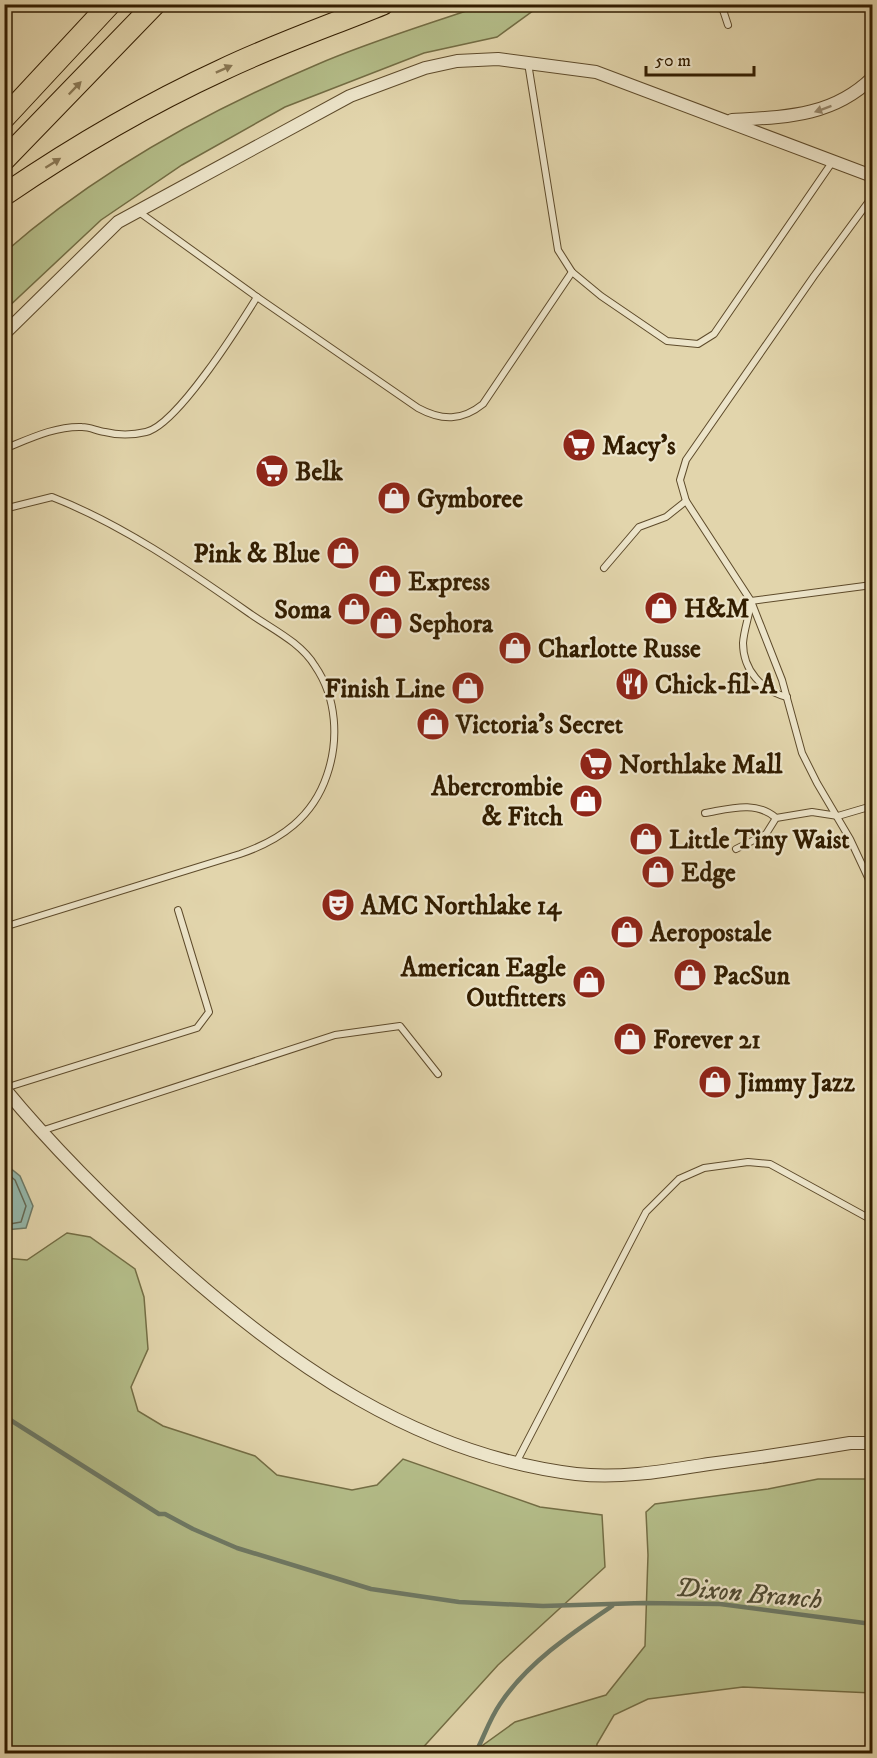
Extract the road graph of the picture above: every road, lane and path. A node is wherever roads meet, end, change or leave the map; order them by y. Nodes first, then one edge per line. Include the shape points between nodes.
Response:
1 (110, 4) edge
2 (155, 4) edge
3 (382, 4) edge
4 (718, 7) dead end
5 (728, 25) dead end
6 (528, 63) junction
7 (873, 78) edge
8 (4, 118) edge
9 (728, 120) junction
10 (834, 159) junction
11 (4, 160) edge
12 (873, 176) edge
13 (4, 195) edge
14 (873, 197) edge
15 (138, 211) junction
16 (572, 272) junction
17 (257, 297) junction
18 (4, 334) edge
19 (4, 449) edge
20 (686, 501) junction
21 (4, 509) edge
22 (604, 568) dead end
23 (873, 585) edge
24 (751, 601) junction
25 (787, 697) junction
26 (873, 806) edge
27 (705, 813) dead end
28 (837, 816) junction
29 (776, 818) junction
30 (736, 849) dead end
31 (873, 886) edge
32 (178, 910) dead end
33 (4, 927) edge
34 (438, 1074) dead end
35 (5, 1088) edge
36 (41, 1131) junction
37 (873, 1220) edge
38 (873, 1443) edge
39 (517, 1461) junction

1 - 8 highway
11 -> 2 highway
13 -> 3 highway via 185,88
4 - 5 lane
6 - 9 street via 596,72
6 - 15 street via 482,58 425,68 338,103
6 - 16 lane via 558,250
7 -> 9 street via 847,98 816,112
9 - 10 street
10 - 12 street
10 - 16 lane via 714,334 698,344 667,341
14 - 20 lane via 686,460 680,480
15 - 17 lane
15 - 18 street via 118,222
16 - 17 lane via 483,404 466,417 433,416 418,408
17 - 19 lane via 199,383 163,424 133,434 86,427 58,428
20 - 22 lane via 666,517 639,527
20 - 24 lane
21 - 33 lane via 52,497 138,540 192,573 300,647 316,666 328,694 336,731 323,787 307,814 288,831 240,854
23 - 24 lane
24 - 25 lane
24 - 25 lane via 743,643 751,672 760,685
25 - 28 lane via 802,753
26 - 28 lane
27 - 29 lane via 758,808
28 - 29 lane via 812,812
28 - 31 lane
29 - 30 lane via 766,834
32 - 35 lane via 209,1012 197,1028
34 - 36 lane via 400,1026 335,1035
35 - 36 street
36 - 39 street via 146,1237 203,1288 313,1372 363,1404 412,1427
37 - 39 lane via 770,1164 726,1163 679,1179 646,1212
38 - 39 street via 850,1443 642,1474 577,1474

